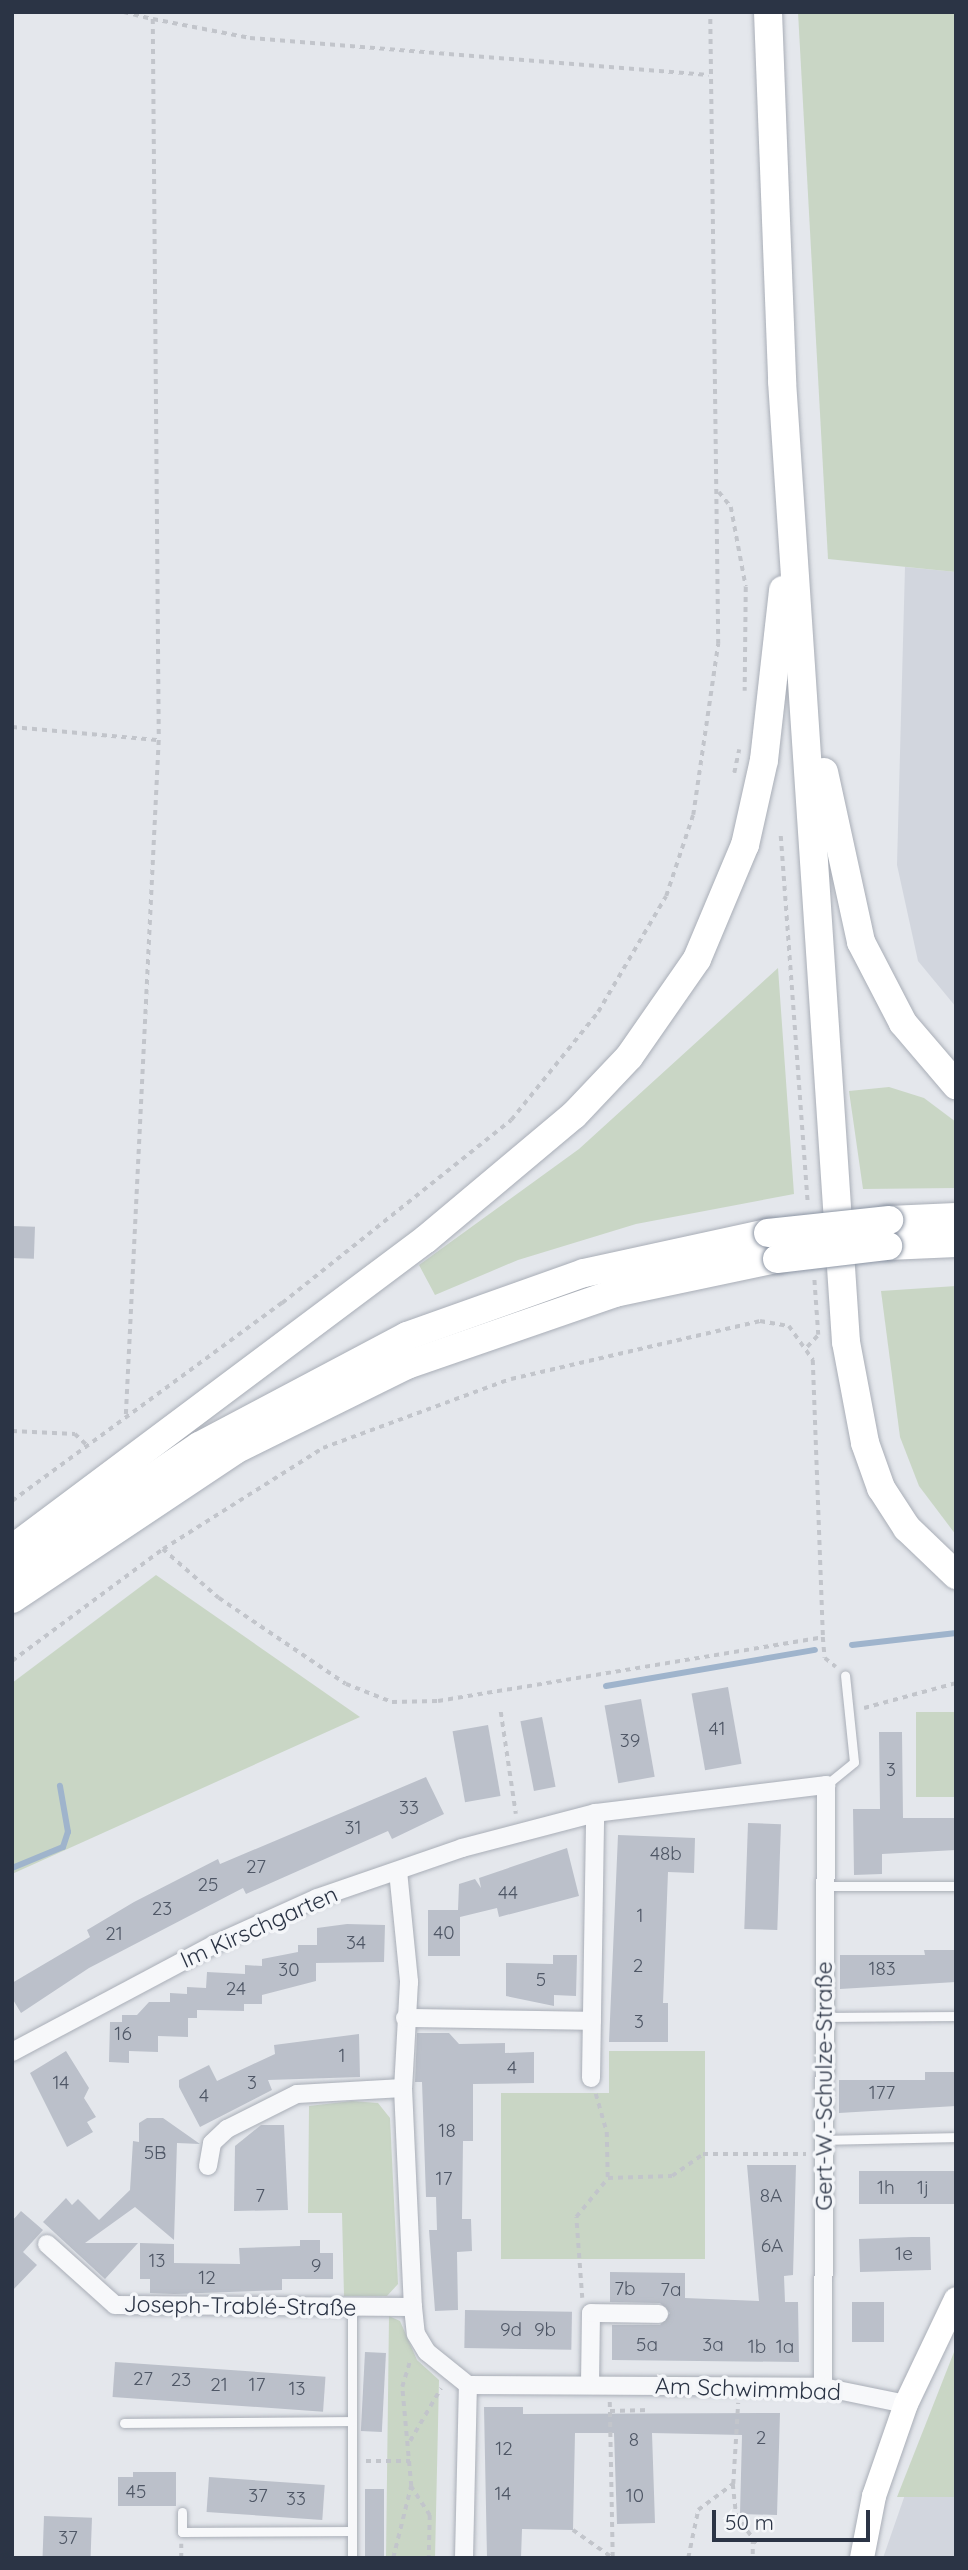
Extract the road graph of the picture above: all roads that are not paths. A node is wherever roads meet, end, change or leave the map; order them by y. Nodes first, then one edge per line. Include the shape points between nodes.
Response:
1 (768, 12) edge
2 (791, 517) junction
3 (799, 628) junction
4 (956, 1085) edge
5 (956, 1217) edge
6 (897, 1237) junction
7 (956, 1243) edge
8 (772, 1246) junction
9 (956, 1252) edge
10 (12, 1549) edge
11 (12, 1573) edge
12 (956, 1575) edge
13 (12, 1599) edge
14 (845, 1675) road end
15 (826, 1785) junction
16 (596, 1813) junction
17 (398, 1871) junction
18 (825, 1885) junction
19 (956, 1886) edge
20 (825, 2017) junction
21 (956, 2017) edge
22 (405, 2018) junction
23 (592, 2021) junction
24 (12, 2052) edge
25 (591, 2078) road end
26 (403, 2088) junction
27 (956, 2137) edge
28 (823, 2147) junction
29 (208, 2165) dead end
30 (47, 2244) dead end
31 (956, 2299) edge
32 (413, 2307) junction
33 (352, 2309) junction
34 (659, 2314) dead end
35 (590, 2384) junction
36 (468, 2385) junction
37 (823, 2387) junction
38 (906, 2404) junction
39 (352, 2421) junction
40 (124, 2423) dead end
41 (182, 2512) dead end
42 (352, 2532) junction
43 (352, 2558) edge
44 (464, 2558) edge
45 (862, 2558) edge

1 - 2 highway
2 - 3 highway
2 - 10 highway via 764,760 745,845 697,959 654,1026 574,1115 426,1239
3 - 4 highway via 844,883 861,942 903,1023
3 - 12 highway via 851,1383 881,1488 907,1528
5 - 6 highway
6 - 7 highway
6 - 8 highway, bridge
6 - 9 highway
8 - 11 highway via 584,1273 407,1336 199,1446
8 - 13 highway via 562,1308 394,1371 235,1450
14 - 15 lane via 854,1762
15 - 16 street, Im Kirschgarten
15 - 18 street, Gert-W.-Schulze-Straße
16 - 17 street, Im Kirschgarten via 518,1830
16 - 23 street
17 - 22 street via 409,1982
17 - 24 street, Im Kirschgarten via 213,1945
18 - 19 lane
18 - 20 street, Gert-W.-Schulze-Straße
20 - 21 lane
20 - 28 street, Gert-W.-Schulze-Straße
22 - 23 street
22 - 26 street
23 - 25 street
26 - 29 street via 297,2094 227,2129 212,2143
26 - 32 street
27 - 28 lane
28 - 37 street, Gert-W.-Schulze-Straße
30 - 33 street, Joseph-Trablé-Straße via 115,2305
31 - 38 main road
32 - 33 street, Joseph-Trablé-Straße
32 - 36 street via 424,2347 450,2376
33 - 39 lane
34 - 35 street via 591,2313
35 - 36 street, Am Schwimmbad
35 - 37 street, Am Schwimmbad
36 - 44 street
37 - 38 street, Am Schwimmbad
38 - 45 main road via 874,2497
39 - 40 lane
39 - 42 lane
41 - 42 lane via 182,2532
42 - 43 lane

